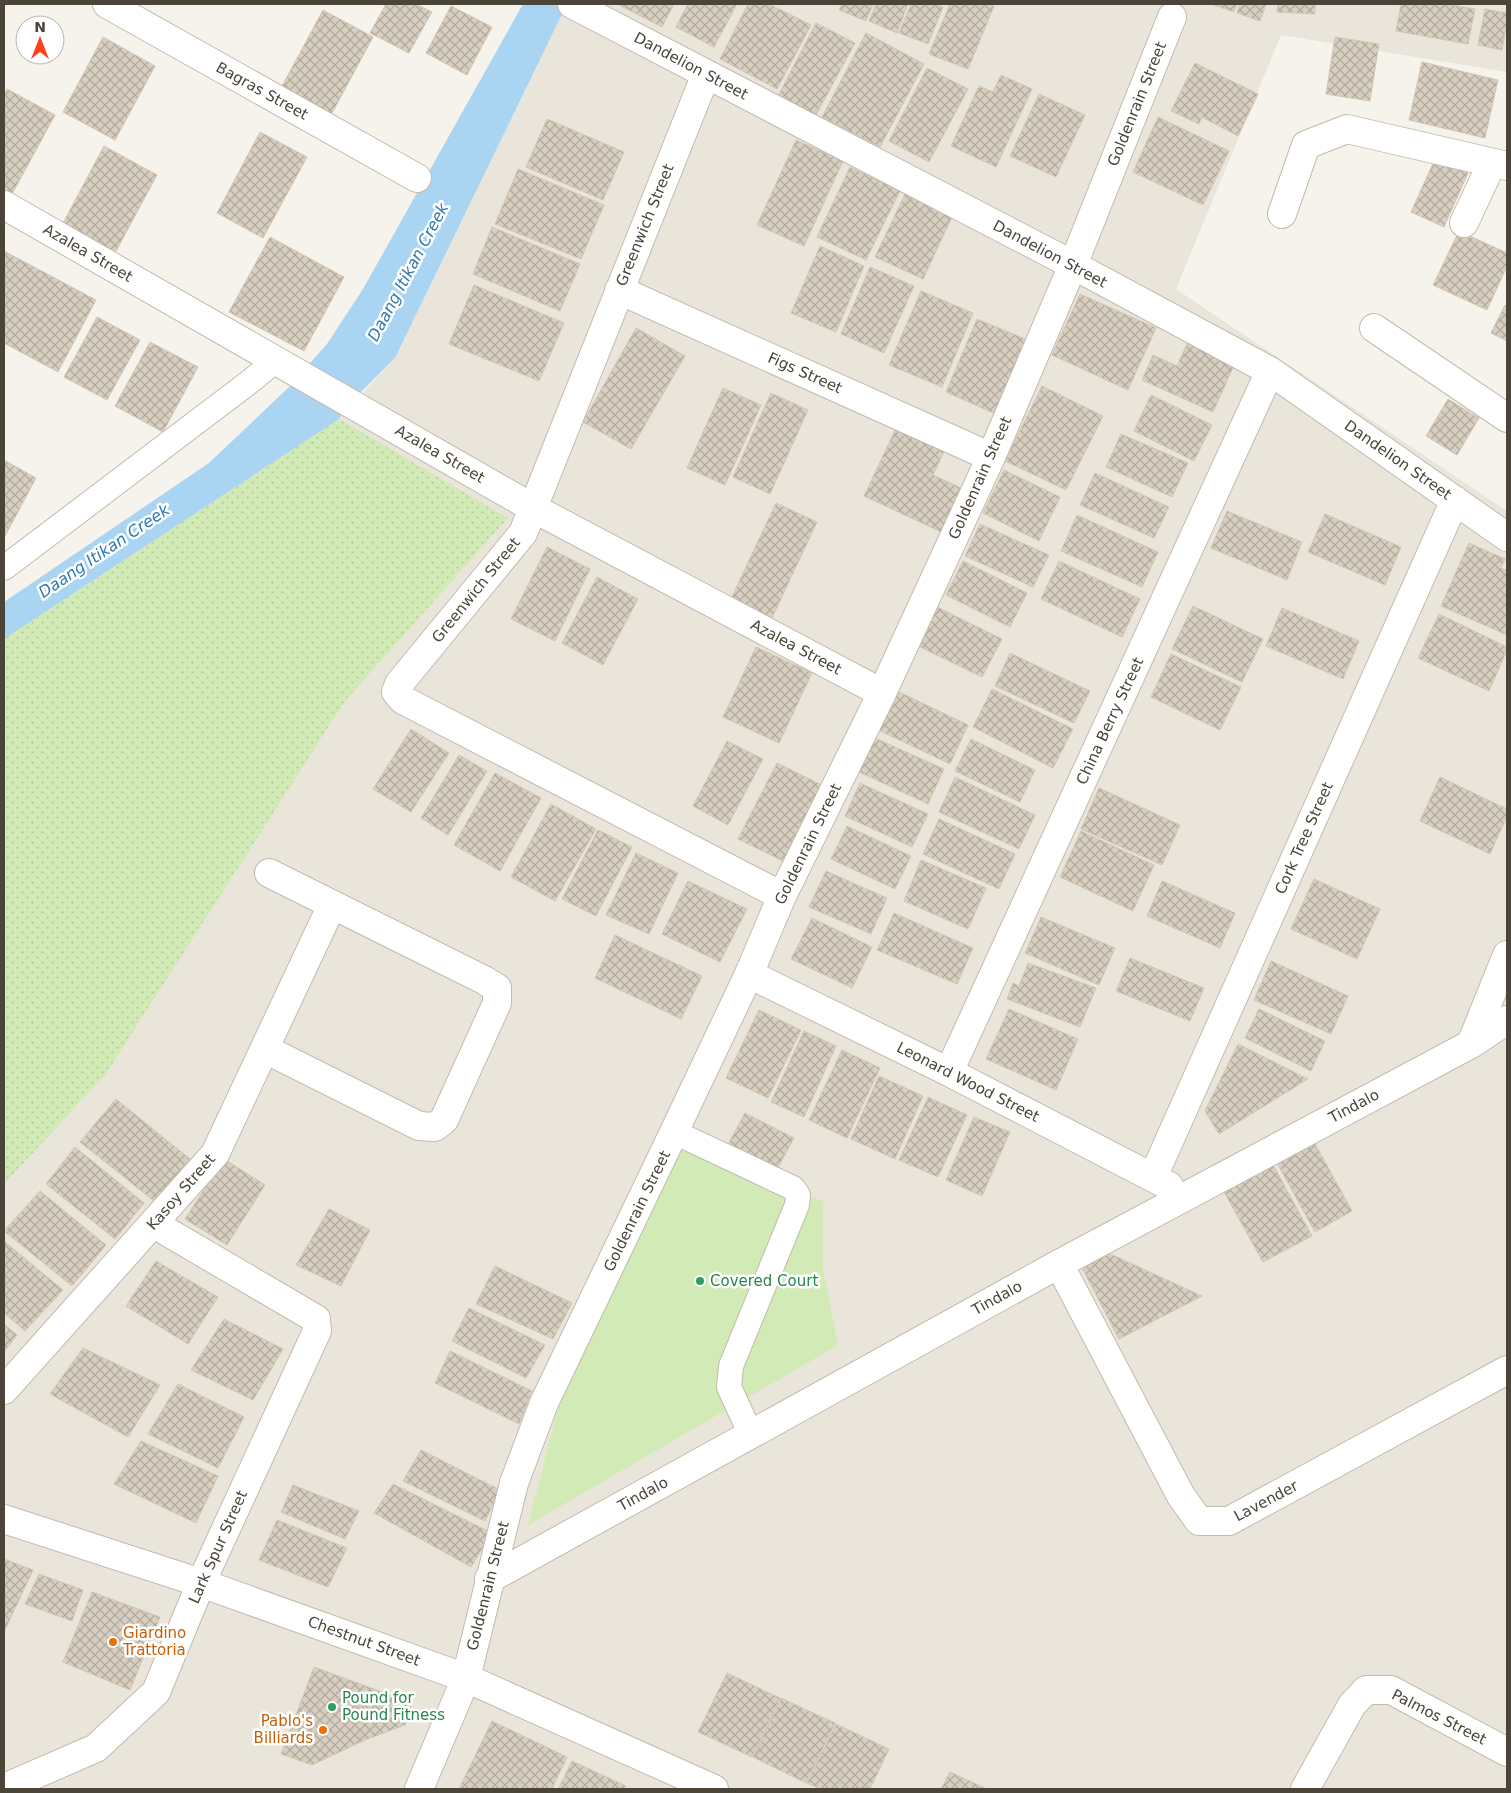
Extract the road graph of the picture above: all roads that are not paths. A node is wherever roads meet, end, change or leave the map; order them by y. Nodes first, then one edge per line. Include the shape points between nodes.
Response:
1 (107, 4) edge
2 (580, 8) edge
3 (1172, 17) dead end
4 (706, 74) junction
5 (1500, 164) edge
6 (417, 178) dead end
7 (4, 204) edge
8 (1282, 214) dead end
9 (1464, 223) dead end
10 (1072, 265) junction
11 (619, 290) junction
12 (1374, 328) dead end
13 (288, 366) junction
14 (1270, 371) junction
15 (1507, 418) edge
16 (991, 457) junction
17 (1455, 500) junction
18 (534, 508) junction
19 (1507, 537) edge
20 (4, 568) edge
21 (882, 693) junction
22 (269, 873) dead end
23 (782, 896) junction
24 (332, 905) junction
25 (1507, 955) edge
26 (748, 974) junction
27 (1507, 1020) edge
28 (1471, 1044) junction
29 (264, 1050) junction
30 (949, 1072) junction
31 (674, 1132) junction
32 (1153, 1177) junction
33 (1186, 1195) junction
34 (154, 1224) junction
35 (1059, 1264) junction
36 (1507, 1370) edge
37 (4, 1390) edge
38 (751, 1435) junction
39 (4, 1519) edge
40 (489, 1579) junction
41 (201, 1583) junction
42 (466, 1678) junction
43 (1507, 1752) edge
44 (4, 1788) edge
45 (419, 1789) edge
46 (714, 1789) edge
47 (1305, 1789) edge

1 - 6 street, Bagras Street
2 - 4 street, Dandelion Street
3 - 10 street, Goldenrain Street
4 - 10 street, Dandelion Street
4 - 11 street, Greenwich Street
5 - 8 street via 1346,129 1306,145
5 - 9 street
7 - 13 street, Azalea Street
10 - 14 street, Dandelion Street
10 - 16 street, Goldenrain Street
11 - 16 street, Figs Street
11 - 18 street, Greenwich Street
12 - 15 street
13 - 18 street, Azalea Street
13 - 20 lane via 252,380
14 - 17 street, Dandelion Street
14 - 30 street, China Berry Street
16 - 21 street, Goldenrain Street
17 - 19 street, Dandelion Street
17 - 32 street, Cork Tree Street
18 - 21 street, Azalea Street
18 - 23 street, Greenwich Street via 523,533 399,684 396,692 404,700
21 - 23 street, Goldenrain Street
22 - 24 street
23 - 26 street, Goldenrain Street
24 - 29 street, Kasoy Street
24 - 29 street via 497,988 497,1004 444,1120 435,1127 420,1126
25 - 28 street
26 - 30 street, Leonard Wood Street
26 - 31 street, Goldenrain Street
27 - 28 street, Tindalo
28 - 33 street, Tindalo
29 - 34 street, Kasoy Street via 215,1154
30 - 32 street, Leonard Wood Street
31 - 38 lane via 793,1188 798,1195 797,1205 731,1366 729,1387
31 - 40 street, Goldenrain Street via 544,1403 514,1483
32 - 33 street, Leonard Wood Street
33 - 35 street, Tindalo
34 - 37 street, Kasoy Street
34 - 41 street, Lark Spur Street via 316,1319 317,1332
35 - 36 street, Lavender via 1181,1496 1199,1521 1229,1521
35 - 38 street, Tindalo
38 - 40 street, Tindalo
39 - 41 street, Chestnut Street
40 - 42 street, Goldenrain Street
41 - 42 street, Chestnut Street
41 - 44 street, Lark Spur Street via 156,1692 96,1748
42 - 45 street, Goldenrain Street
42 - 46 street, Chestnut Street
43 - 47 street, Palmos Street via 1391,1690 1366,1690 1352,1706

